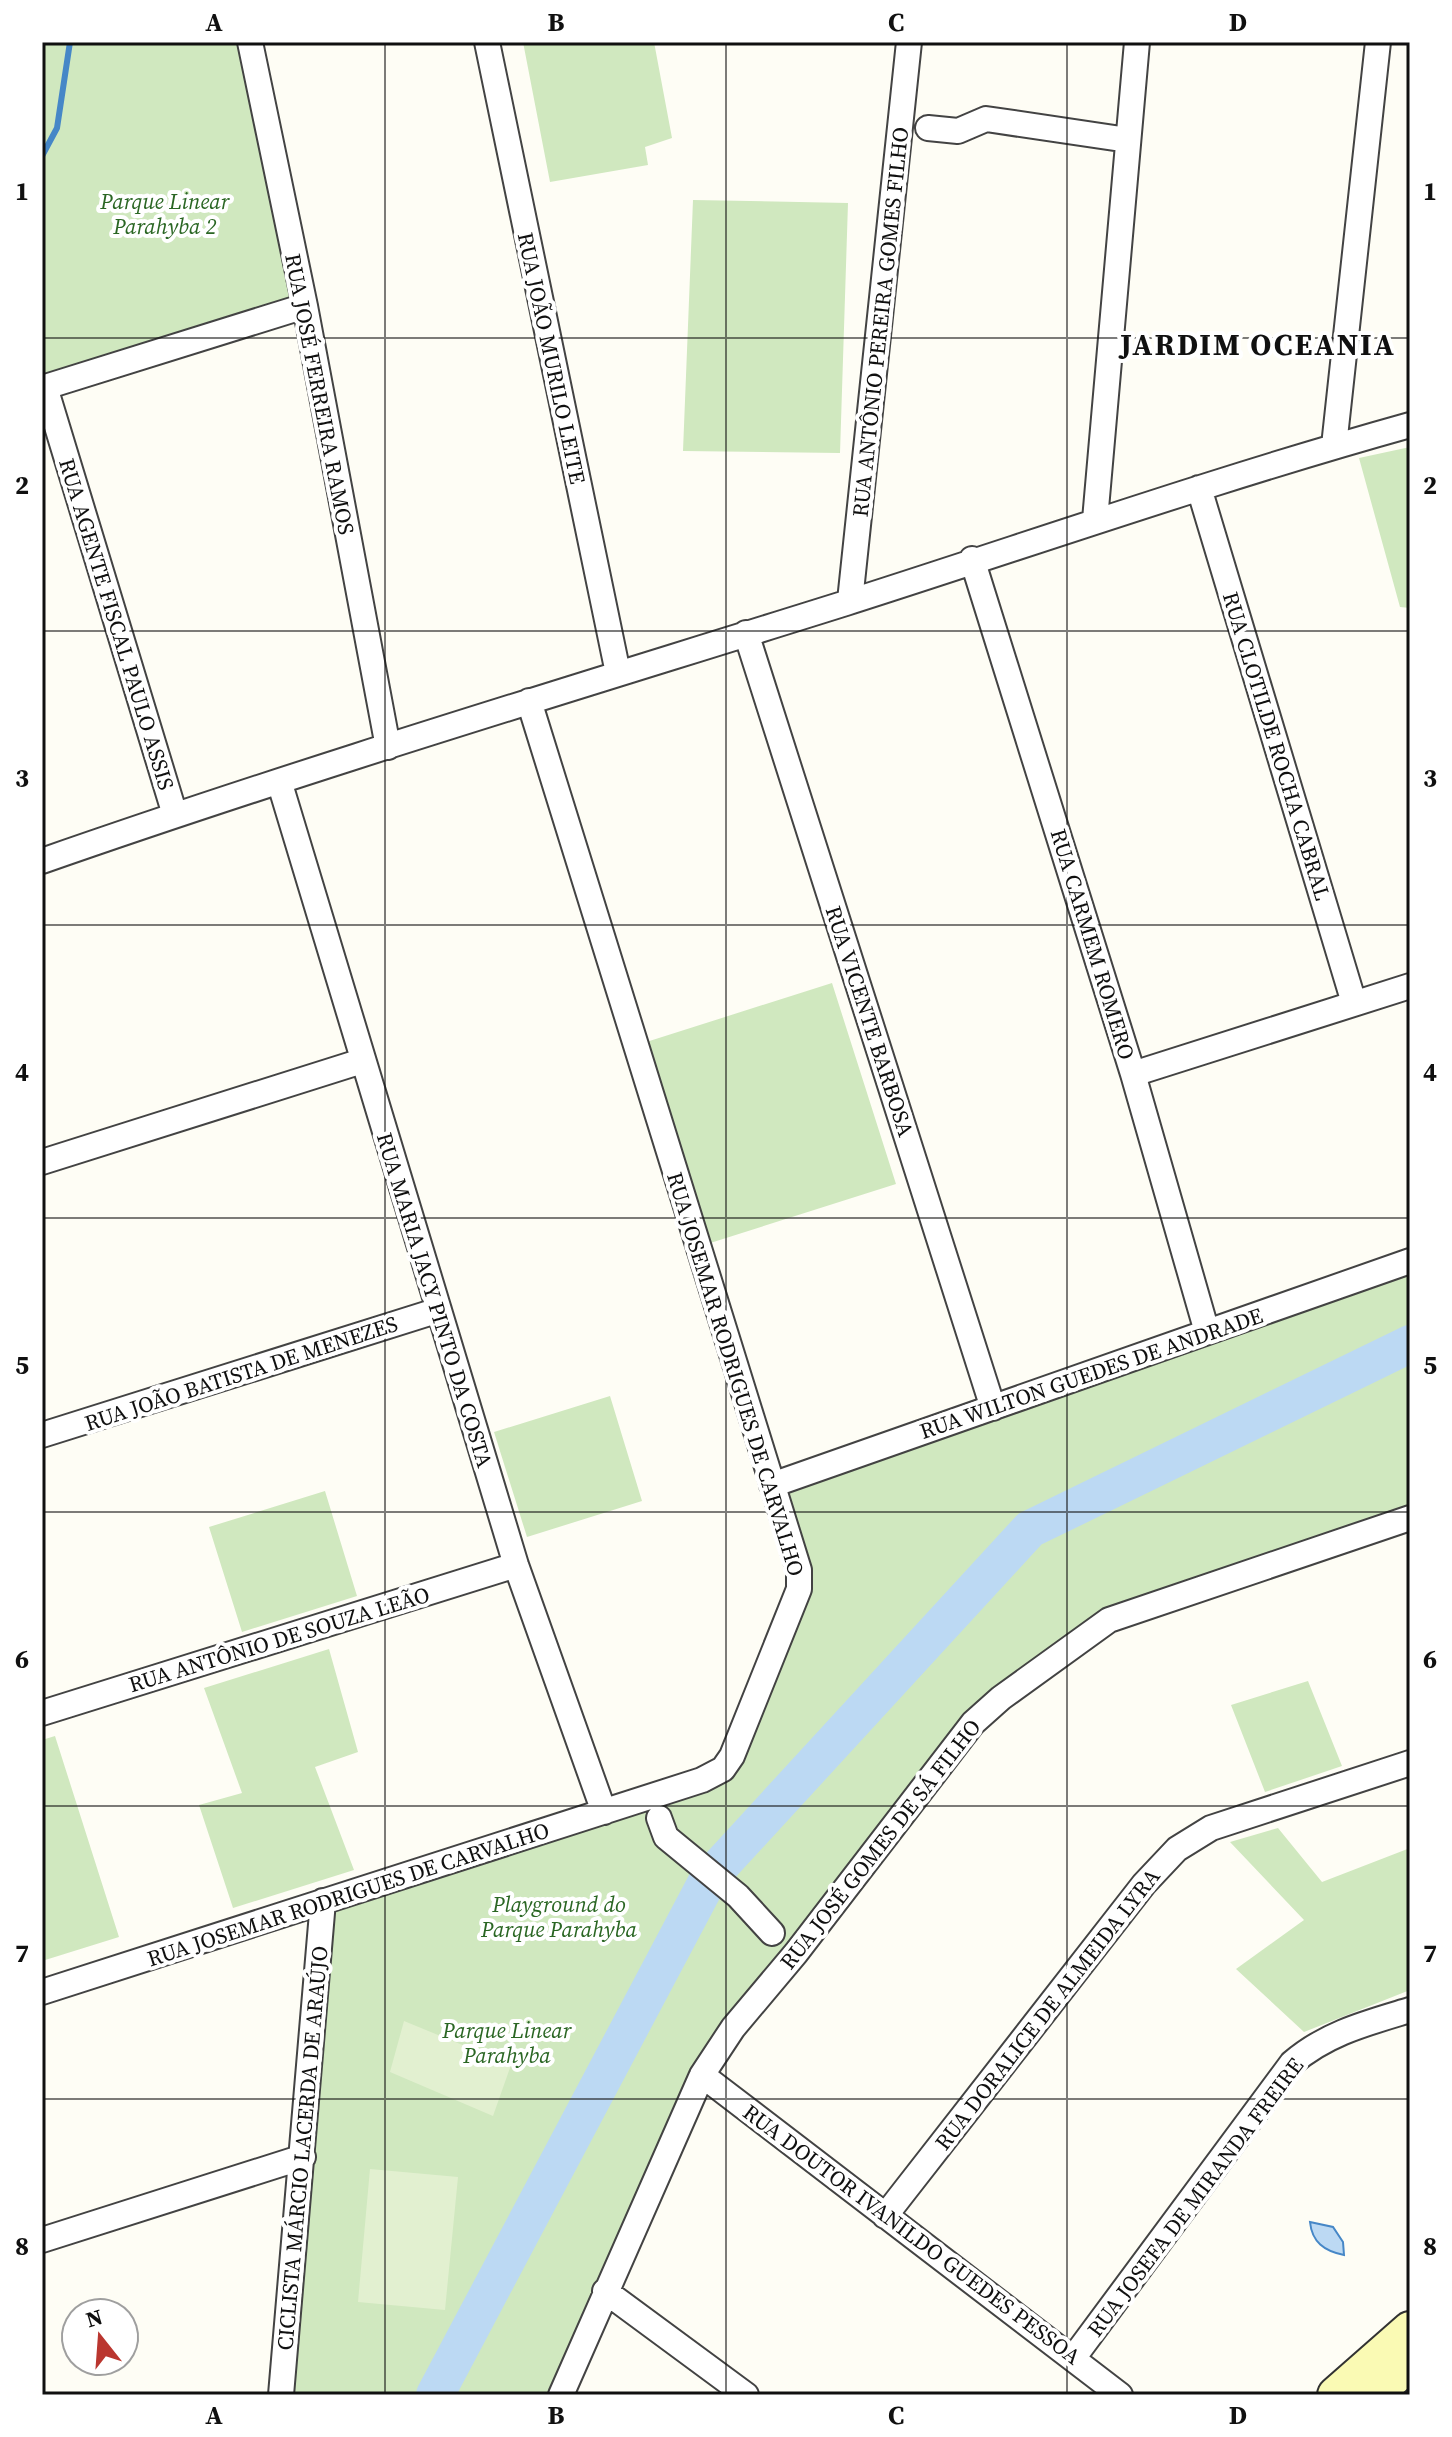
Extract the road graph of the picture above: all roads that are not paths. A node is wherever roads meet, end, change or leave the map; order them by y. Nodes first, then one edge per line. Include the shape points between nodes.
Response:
1 (250, 42) edge
2 (487, 42) edge
3 (909, 42) edge
4 (1137, 42) edge
5 (1378, 42) edge
6 (928, 128) dead end
7 (1128, 140) junction
8 (305, 306) junction
9 (43, 388) edge
10 (1410, 425) edge
11 (1334, 446) junction
12 (1199, 488) junction
13 (1095, 520) junction
14 (972, 559) junction
15 (850, 601) junction
16 (746, 633) junction
17 (618, 673) junction
18 (529, 701) junction
19 (388, 747) junction
20 (280, 784) junction
21 (175, 815) junction
22 (42, 861) edge
23 (1410, 986) edge
24 (1354, 1003) junction
25 (362, 1061) junction
26 (1133, 1074) junction
27 (42, 1162) edge
28 (1410, 1261) edge
29 (439, 1310) junction
30 (1207, 1332) junction
31 (993, 1408) junction
32 (42, 1435) edge
33 (772, 1485) junction
34 (1410, 1518) edge
35 (516, 1565) junction
36 (42, 1713) edge
37 (1410, 1763) edge
38 (604, 1812) junction
39 (659, 1818) dead end
40 (323, 1901) junction
41 (772, 1933) dead end
42 (42, 1992) edge
43 (1410, 2010) edge
44 (702, 2075) junction
45 (303, 2157) junction
46 (885, 2216) junction
47 (42, 2240) edge
48 (605, 2291) junction
49 (1410, 2330) edge
50 (1074, 2357) junction
51 (1410, 2362) edge
52 (281, 2395) edge
53 (561, 2395) edge
54 (746, 2395) edge
55 (1120, 2395) edge
56 (1336, 2395) edge
57 (1373, 2395) edge

1 - 8 street, RUA JOSÉ FERREIRA RAMOS
2 - 17 street, RUA JOÃO MURILO LEITE
3 - 15 street, RUA ANTÔNIO PEREIRA GOMES FILHO
4 - 7 street
5 - 11 street
6 - 7 street via 958,131 986,119
7 - 13 street
8 - 9 street
8 - 19 street, RUA JOSÉ FERREIRA RAMOS
9 - 21 street, RUA AGENTE FISCAL PAULO ASSIS
10 - 11 street
11 - 12 street
12 - 13 street
12 - 24 street, RUA CLOTILDE ROCHA CABRAL
13 - 14 street
14 - 15 street
14 - 26 street, RUA CARMEM ROMERO
15 - 16 street
16 - 17 street
16 - 31 street, RUA VICENTE BARBOSA
17 - 18 street
18 - 19 street
18 - 33 street, RUA JOSEMAR RODRIGUES DE CARVALHO
19 - 20 street
20 - 21 street
20 - 25 street, RUA MARIA JACY PINTO DA COSTA
21 - 22 street
23 - 24 street
24 - 26 street
25 - 27 street
25 - 29 street, RUA MARIA JACY PINTO DA COSTA
26 - 30 street, RUA CARMEM ROMERO
28 - 30 street, RUA WILTON GUEDES DE ANDRADE
29 - 32 street, RUA JOÃO BATISTA DE MENEZES
29 - 35 street, RUA MARIA JACY PINTO DA COSTA
30 - 31 street, RUA WILTON GUEDES DE ANDRADE
31 - 33 street, RUA WILTON GUEDES DE ANDRADE
33 - 38 street, RUA JOSEMAR RODRIGUES DE CARVALHO via 799,1570 799,1589 730,1760 702,1780
34 - 44 street, RUA JOSÉ GOMES DE SÁ FILHO via 1109,1620 993,1705 973,1723 733,2028
35 - 36 street, RUA ANTÔNIO DE SOUZA LEÃO
35 - 38 street, RUA MARIA JACY PINTO DA COSTA
37 - 46 street, RUA DORALICE DE ALMEIDA LYRA via 1211,1828 1177,1849 1144,1884
38 - 40 street, RUA JOSEMAR RODRIGUES DE CARVALHO
39 - 41 street via 666,1837 738,1896
40 - 42 street, RUA JOSEMAR RODRIGUES DE CARVALHO
40 - 45 street, CICLISTA MÁRCIO LACERDA DE ARAÚJO
43 - 50 street, RUA JOSEFA DE MIRANDA FREIRE via 1341,2031 1292,2063
44 - 46 street, RUA DOUTOR IVANILDO GUEDES PESSOA
44 - 48 street, RUA JOSÉ GOMES DE SÁ FILHO
45 - 47 street
45 - 52 street, CICLISTA MÁRCIO LACERDA DE ARAÚJO
46 - 50 street, RUA DOUTOR IVANILDO GUEDES PESSOA
48 - 53 street, RUA JOSÉ GOMES DE SÁ FILHO
48 - 54 street
49 - 56 street
50 - 55 street, RUA DOUTOR IVANILDO GUEDES PESSOA
51 - 57 street

